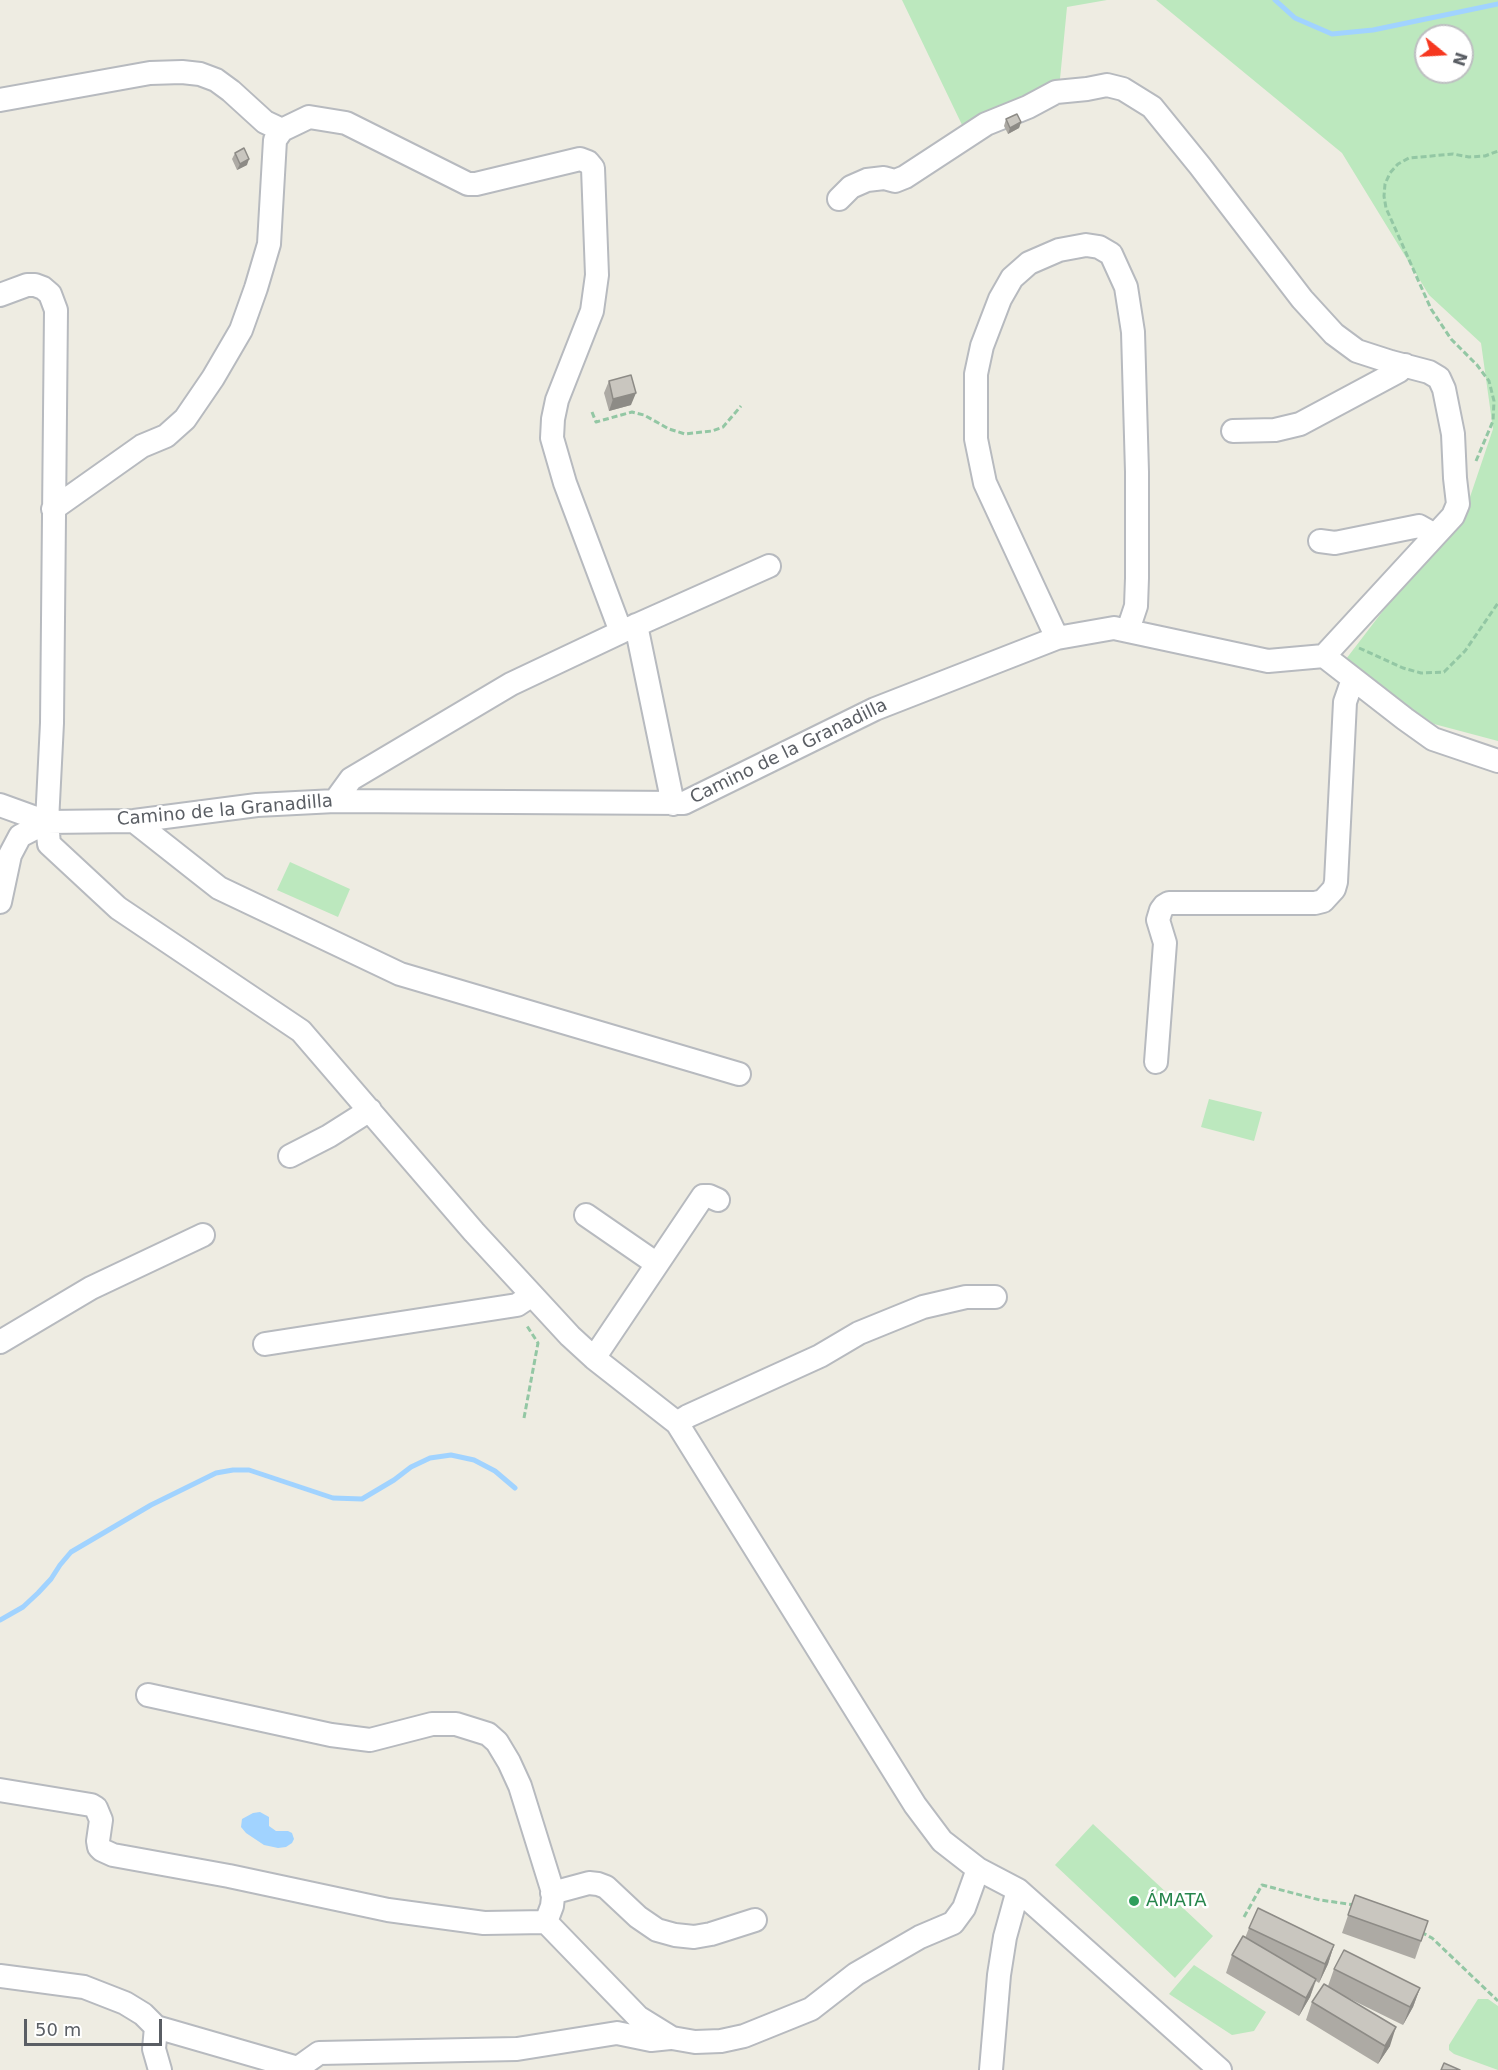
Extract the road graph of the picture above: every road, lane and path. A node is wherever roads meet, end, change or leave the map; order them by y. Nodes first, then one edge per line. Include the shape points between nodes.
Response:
1 (0, 100) edge
2 (282, 130) junction
3 (1498, 151) edge
4 (839, 200) dead end
5 (0, 295) edge
6 (1405, 365) junction
7 (741, 406) dead end
8 (592, 412) dead end
9 (1233, 431) dead end
10 (1472, 470) dead end
11 (53, 509) junction
12 (1435, 535) junction
13 (1320, 541) dead end
14 (769, 566) dead end
15 (1498, 603) edge
16 (629, 628) junction
17 (1128, 630) junction
18 (1057, 638) junction
19 (1330, 649) junction
20 (1353, 679) junction
21 (1498, 761) edge
22 (335, 801) junction
23 (673, 804) junction
24 (0, 805) edge
25 (134, 821) junction
26 (47, 822) junction
27 (0, 902) edge
28 (1156, 1062) dead end
29 (739, 1074) dead end
30 (370, 1110) junction
31 (290, 1156) dead end
32 (718, 1200) dead end
33 (586, 1215) dead end
34 (203, 1235) dead end
35 (657, 1264) junction
36 (532, 1295) junction
37 (995, 1297) dead end
38 (527, 1326) dead end
39 (0, 1342) edge
40 (264, 1344) dead end
41 (594, 1358) junction
42 (524, 1418) dead end
43 (677, 1423) junction
44 (148, 1695) dead end
45 (0, 1790) edge
46 (978, 1869) junction
47 (1018, 1890) junction
48 (552, 1893) junction
49 (1357, 1905) edge
50 (1244, 1917) dead end
51 (755, 1920) dead end
52 (546, 1922) junction
53 (1414, 1928) edge
54 (0, 1977) edge
55 (1498, 2001) edge
56 (156, 2027) junction
57 (672, 2038) junction
58 (160, 2070) edge
59 (991, 2070) edge
60 (1220, 2070) edge

1 - 2 street via 150,73 186,72 216,80 265,122
2 - 11 street via 275,140 269,244 241,330 213,378 185,419 166,436 142,446
2 - 16 street via 309,117 346,123 468,184 580,159 593,168 597,275 592,311 557,400 552,438 566,483
3 - 10 path via 1469,158 1453,153 1408,158 1390,173 1384,196 1431,309 1451,339 1489,381 1493,421
4 - 6 street via 851,187 867,180 895,181 905,177 986,124 1056,92 1107,85 1123,89 1152,107 1302,299 1334,334 1358,351
5 - 11 street via 35,285 54,301
6 - 9 street via 1300,424 1275,430
6 - 12 street via 1439,378 1453,434 1458,504 1453,516
7 - 8 path via 723,427 685,434 632,412 596,422
11 - 26 street via 52,723
12 - 13 street via 1419,526 1335,543
12 - 19 street
14 - 16 street
15 - 19 path via 1465,651 1444,672 1421,673 1403,668 1354,646
16 - 22 street via 464,711 351,778
16 - 23 street
17 - 18 street, Camino de la Granadilla via 1114,628
17 - 18 street via 1136,606 1137,578 1132,333 1126,287 1111,254 1086,245 1059,250 1029,263 1011,278 982,346 976,374 976,439 985,483
17 - 19 street, Camino de la Granadilla via 1268,662
18 - 23 street, Camino de la Granadilla via 875,709 684,803
19 - 20 street
20 - 21 street via 1434,739
20 - 28 street via 1345,702 1334,889 1323,901 1315,903 1169,903 1161,910 1158,920 1165,943
22 - 23 street, Camino de la Granadilla
22 - 25 street, Camino de la Granadilla via 257,805
24 - 26 street, Camino de la Granadilla
25 - 26 street, Camino de la Granadilla
25 - 29 street via 219,888 400,974
26 - 27 street via 20,836 10,855
26 - 30 street via 49,844 118,908 301,1030
30 - 31 street
30 - 36 street
32 - 35 street via 703,1196
33 - 35 street
34 - 39 street via 91,1288
35 - 41 street
36 - 40 street via 517,1305
36 - 41 street
37 - 43 street via 966,1297 923,1307 859,1333 820,1356
38 - 42 path via 538,1343
41 - 43 street
43 - 46 street via 915,1805 942,1841
44 - 48 street via 370,1740 432,1724 456,1724 488,1734 509,1762 519,1786
45 - 52 street via 91,1805 101,1820 99,1846 113,1855 388,1910 484,1923
46 - 47 street
46 - 57 street via 964,1908 953,1923 856,1974 811,2009 721,2042
47 - 59 street via 999,1975
47 - 60 street
48 - 51 street via 598,1884 657,1930 675,1935 702,1936
48 - 52 street
49 - 50 path via 1262,1885
52 - 57 street via 638,2017
53 - 55 path via 1432,1938
54 - 56 street via 84,1987 125,2003
56 - 57 street via 298,2068 319,2053 517,2049 617,2033 651,2040
56 - 58 street via 154,2049

